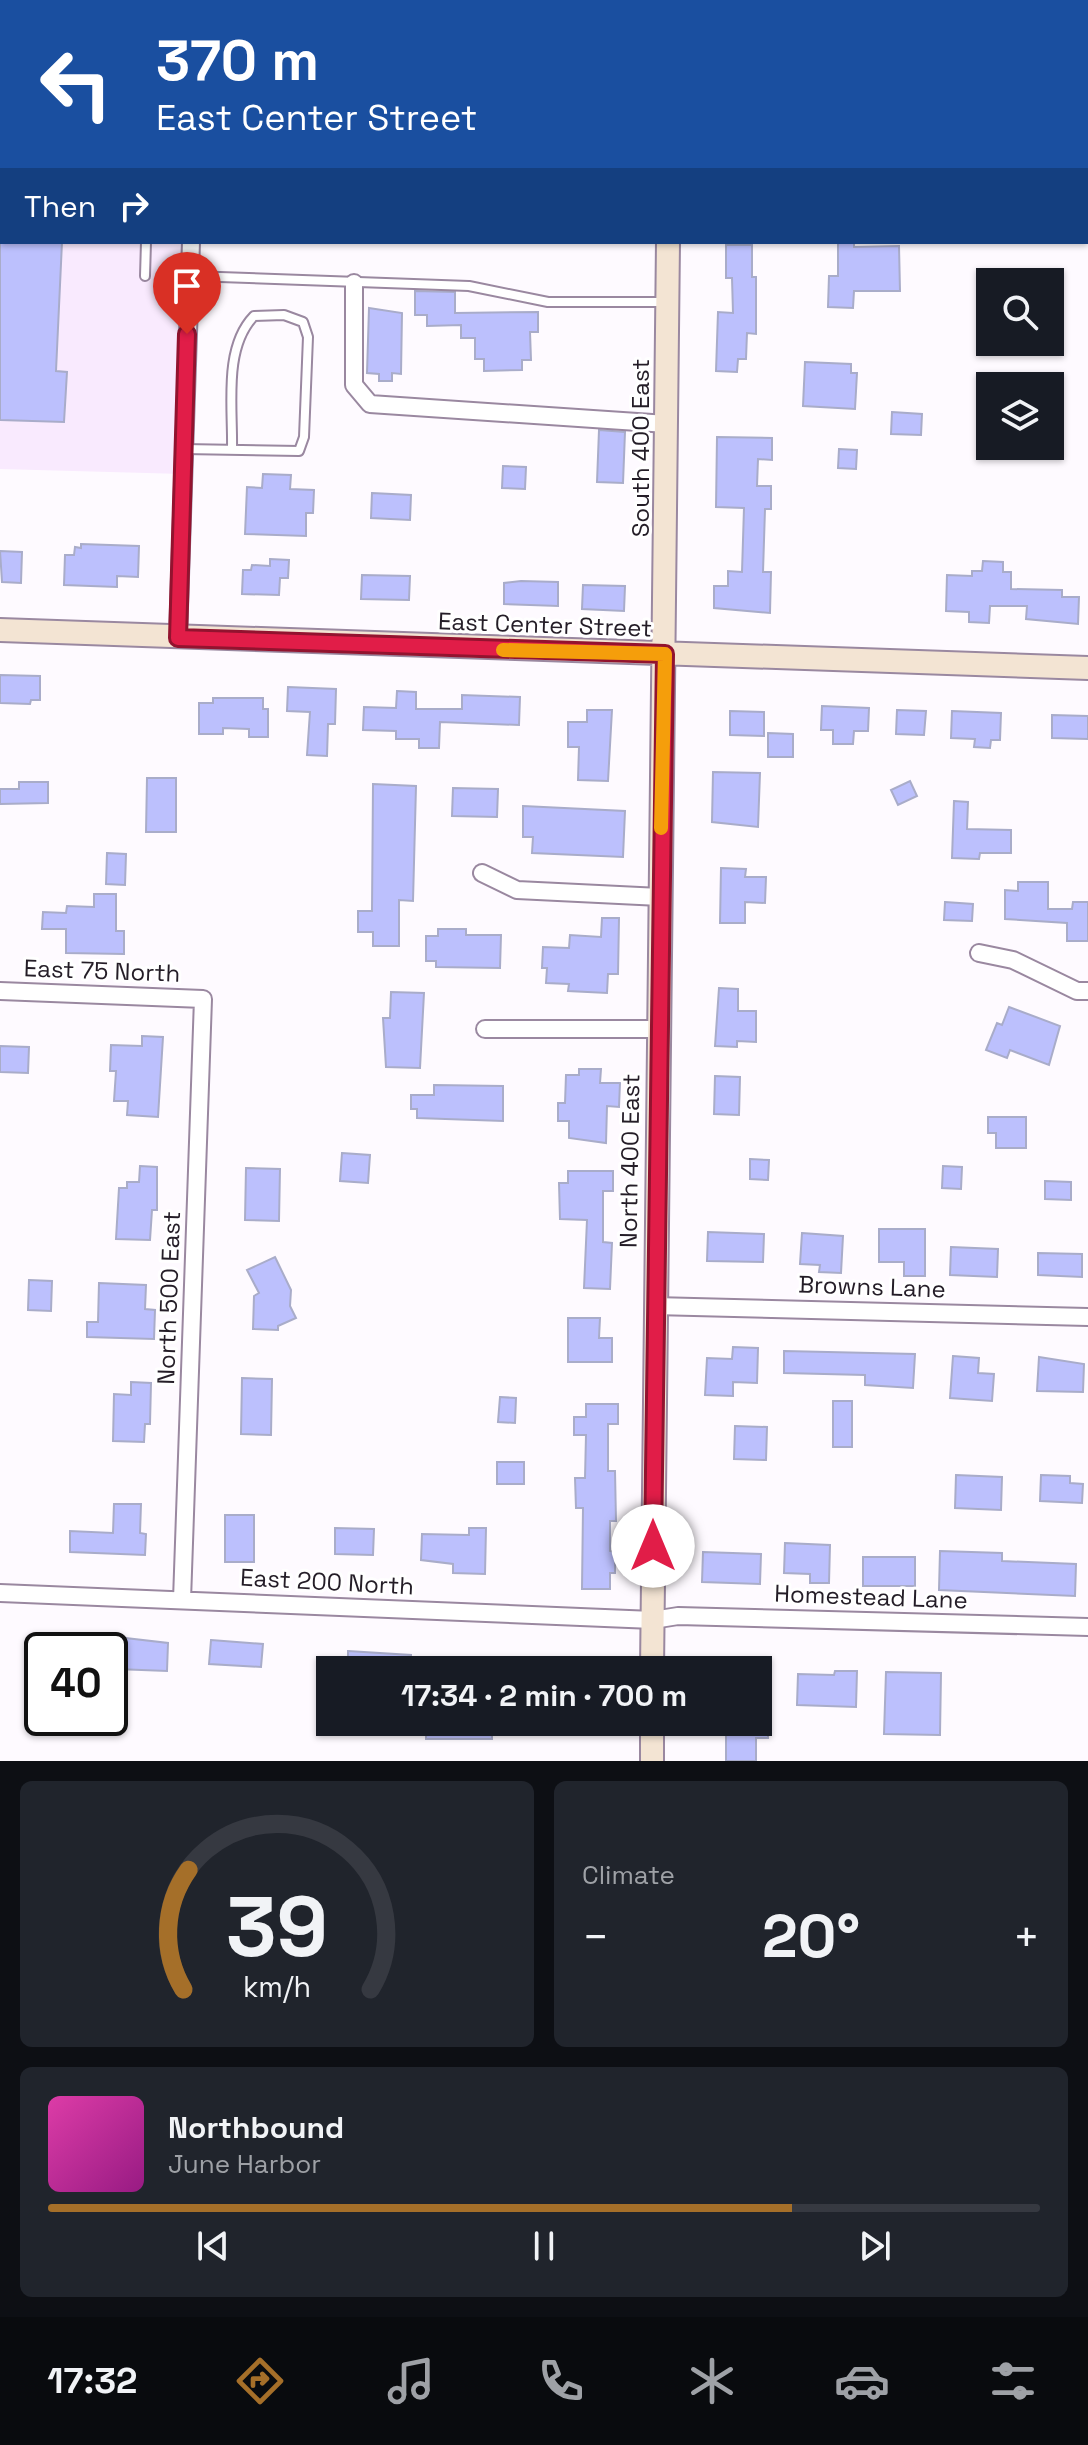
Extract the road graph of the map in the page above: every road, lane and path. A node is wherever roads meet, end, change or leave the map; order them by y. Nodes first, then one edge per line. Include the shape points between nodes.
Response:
1 (146, 244) edge
2 (191, 244) edge
3 (668, 244) edge
4 (145, 276) dead end
5 (190, 277) junction
6 (354, 283) junction
7 (668, 302) junction
8 (667, 424) junction
9 (183, 449) junction
10 (232, 449) junction
11 (0, 630) edge
12 (178, 638) junction
13 (665, 654) junction
14 (1088, 668) edge
15 (482, 873) dead end
16 (660, 897) junction
17 (979, 953) dead end
18 (0, 991) edge
19 (1088, 991) edge
20 (203, 999) joint
21 (485, 1029) dead end
22 (658, 1029) junction
23 (654, 1306) junction
24 (1088, 1317) edge
25 (0, 1593) edge
26 (182, 1600) junction
27 (653, 1620) junction
28 (1088, 1627) edge
29 (652, 1656) edge
30 (652, 1736) edge
31 (652, 1761) edge

1 - 4 lane
2 - 5 street
3 - 7 street, South 400 East
5 - 6 lane
5 - 9 street
6 - 7 lane via 469,286 548,302
6 - 8 street via 354,385 370,404
7 - 8 street, South 400 East
8 - 13 street, South 400 East
9 - 10 lane
9 - 12 street
10 - 10 lane via 233,368 241,329 254,316 284,315 303,322 308,337 299,451
11 - 12 street, East Center Street
12 - 13 street, East Center Street
13 - 14 street, East Center Street
13 - 16 street, North 400 East
15 - 16 street via 517,890
16 - 22 street, North 400 East
17 - 19 street via 1013,960 1077,991
18 - 20 street, East 75 North
20 - 26 street, North 500 East
21 - 22 street
22 - 23 street, North 400 East
23 - 24 street, Browns Lane
23 - 27 street, North 400 East
25 - 26 street, East 200 North
26 - 27 street, East 200 North
27 - 28 street, Homestead Lane via 678,1616
27 - 29 street, North 400 East
30 - 31 street

